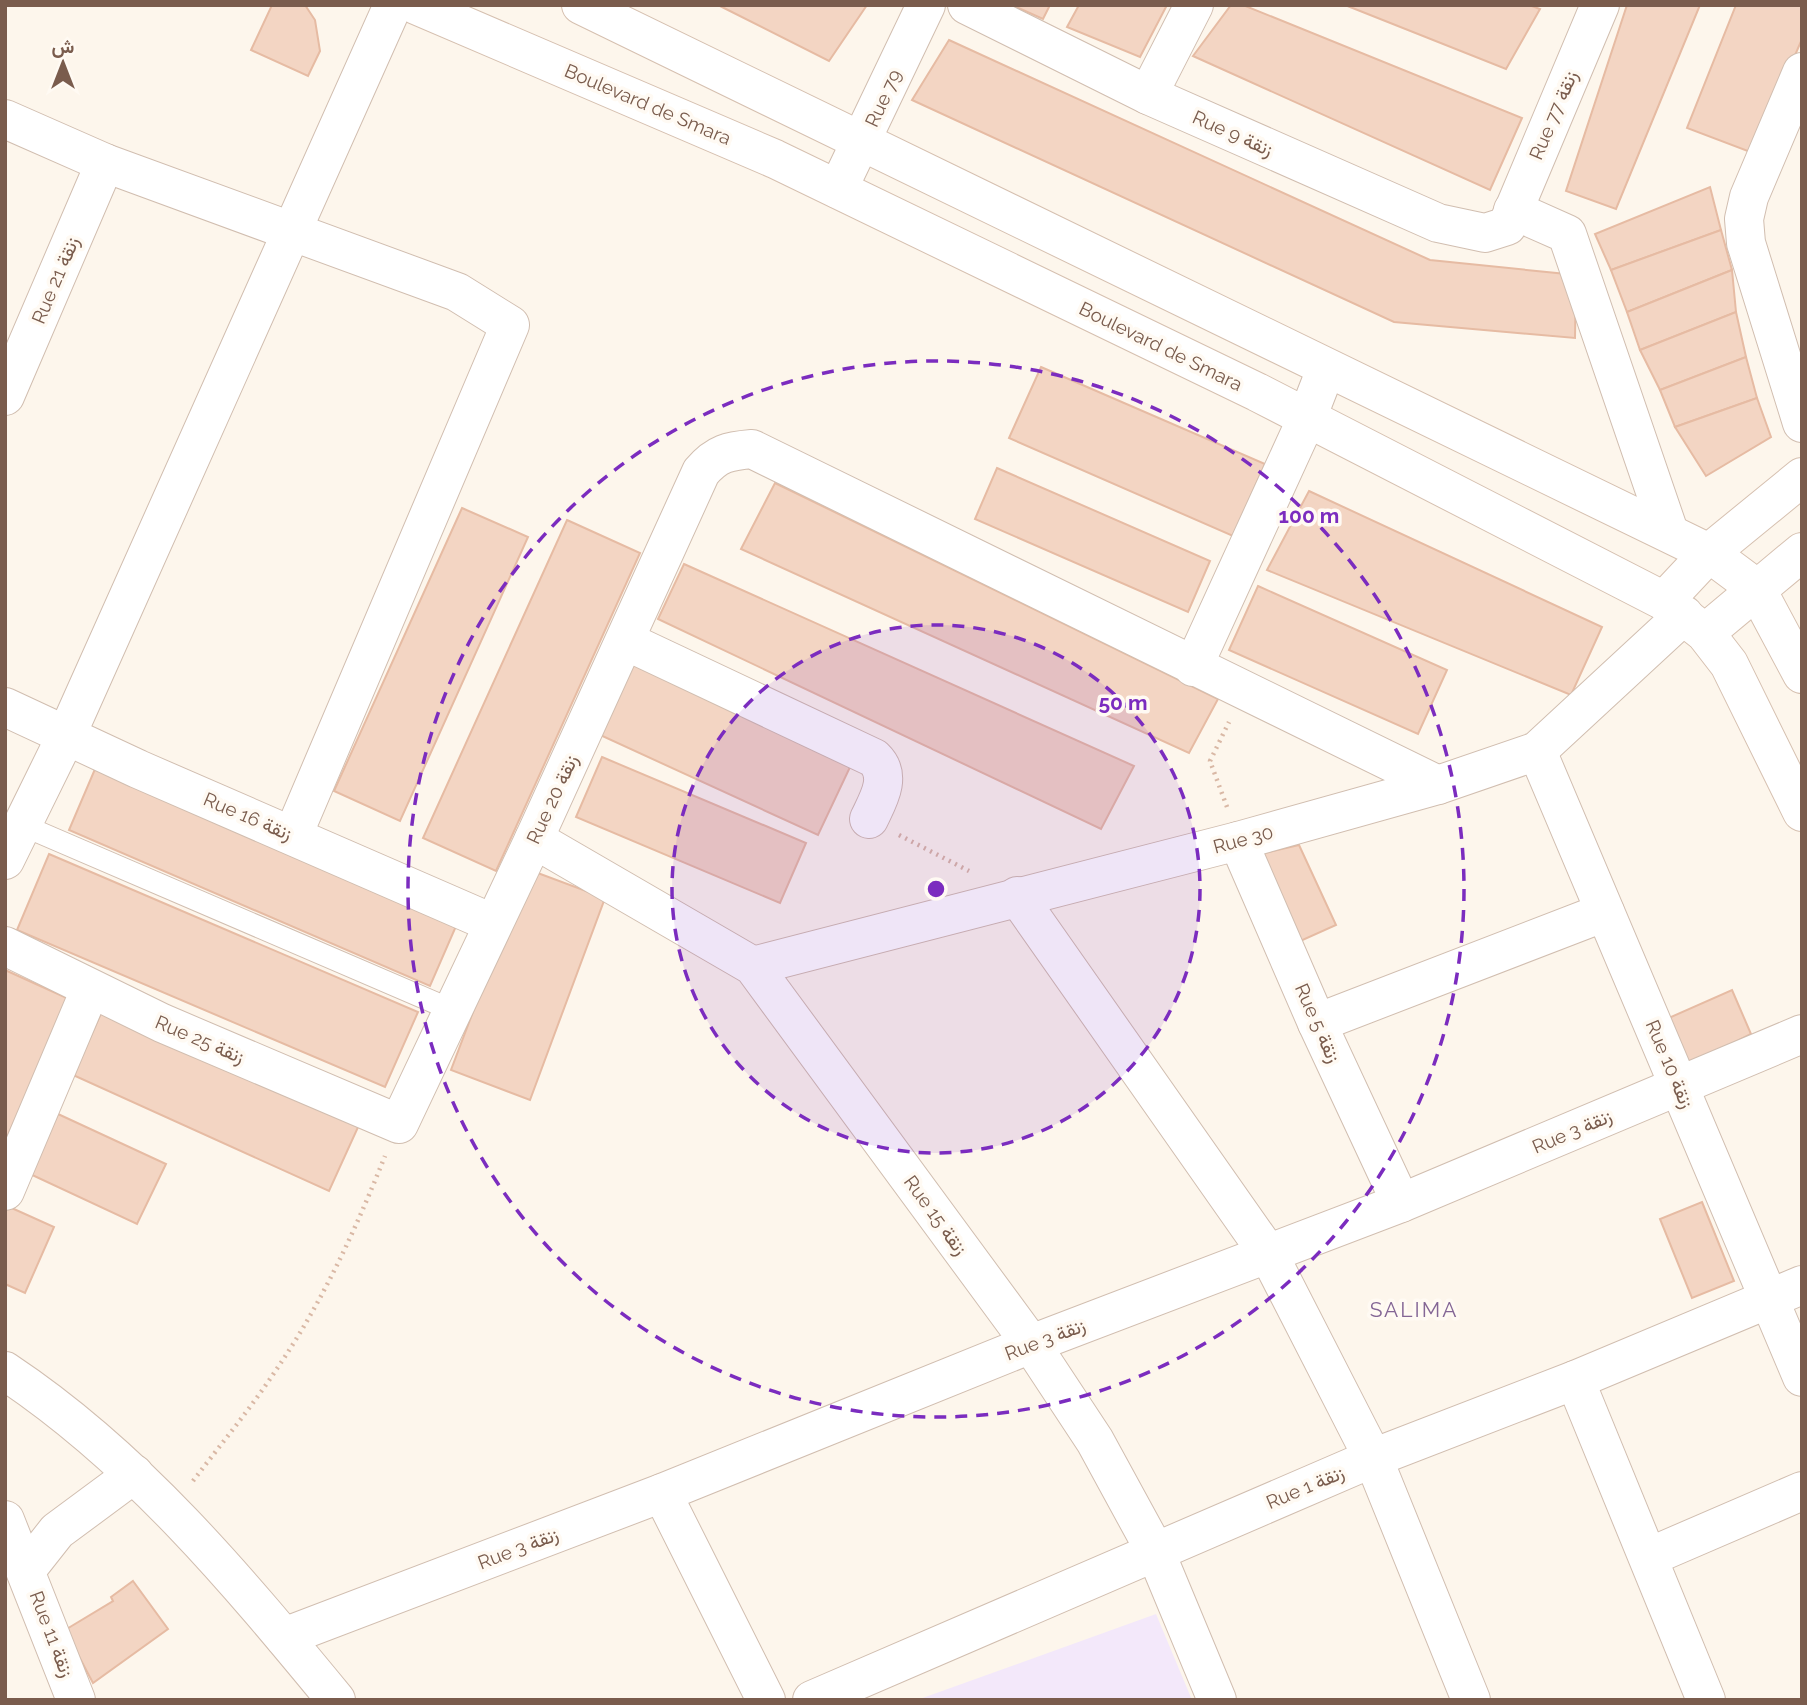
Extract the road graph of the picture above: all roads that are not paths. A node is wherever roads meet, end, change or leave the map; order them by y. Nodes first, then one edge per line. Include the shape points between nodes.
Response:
1 (393, 5) edge
2 (416, 5) edge
3 (581, 5) edge
4 (926, 5) edge
5 (967, 5) edge
6 (1194, 5) edge
7 (1589, 9) edge
8 (1802, 72) edge
9 (1148, 95) junction
10 (5, 119) edge
11 (862, 142) junction
12 (105, 163) junction
13 (838, 189) junction
14 (1510, 218) junction
15 (292, 232) junction
16 (1326, 369) junction
17 (9, 377) edge
18 (1307, 418) junction
19 (1802, 423) edge
20 (1802, 477) edge
21 (1669, 531) junction
22 (1802, 552) edge
23 (1709, 553) junction
24 (1756, 588) junction
25 (1684, 616) junction
26 (626, 640) junction
27 (1193, 667) junction
28 (1802, 674) edge
29 (5, 707) edge
30 (67, 734) junction
31 (1537, 751) junction
32 (1438, 785) junction
33 (1802, 812) edge
34 (869, 819) road end
35 (22, 825) junction
36 (293, 835) junction
37 (534, 839) junction
38 (1238, 841) junction
39 (5, 860) edge
40 (1017, 896) junction
41 (1605, 912) junction
42 (492, 922) junction
43 (5, 946) edge
44 (753, 967) junction
45 (90, 990) junction
46 (452, 1010) junction
47 (1317, 1023) junction
48 (1802, 1034) edge
49 (1679, 1085) junction
50 (398, 1124) joint
51 (5, 1191) edge
52 (1401, 1203) junction
53 (1269, 1255) junction
54 (1785, 1292) edge
55 (1031, 1344) junction
56 (5, 1371) edge
57 (1802, 1377) edge
58 (1575, 1380) junction
59 (1373, 1458) junction
60 (134, 1474) junction
61 (1802, 1491) edge
62 (662, 1493) junction
63 (5, 1520) edge
64 (1156, 1551) junction
65 (1649, 1557) junction
66 (27, 1569) junction
67 (284, 1637) junction
68 (76, 1700) edge
69 (336, 1700) edge
70 (766, 1700) edge
71 (812, 1700) edge
72 (1217, 1700) edge
73 (1471, 1700) edge
74 (1706, 1700) edge

1 - 15 street
2 - 13 street, Boulevard de Smara
3 - 11 street
4 - 11 street, Rue 79
5 - 9 street, Rue 9 زنقة
6 - 9 street
7 - 14 street, Rue 77 زنقة
8 - 19 street via 1744,219 1751,261
9 - 14 street, Rue 9 زنقة via 1438,223 1485,233
10 - 12 street
11 - 13 street, Rue 79
11 - 16 street
12 - 15 street
12 - 17 street, Rue 21 زنقة
13 - 18 street, Boulevard de Smara
14 - 21 street via 1567,234
15 - 30 street
15 - 36 street via 457,292 510,325
16 - 18 street
16 - 21 street
18 - 25 street, Boulevard de Smara
18 - 27 street
20 - 23 street
21 - 23 street
22 - 24 street
23 - 24 street
23 - 25 street
24 - 25 street
24 - 28 street
25 - 31 street, Rue 30
25 - 33 street, Boulevard de Smara via 1729,664
26 - 27 street, Rue 20 زنقة via 701,472 714,457 727,451 752,449
26 - 34 street via 874,758 884,776
26 - 37 street, Rue 20 زنقة
27 - 32 street
29 - 30 street, Rue 16 زنقة
30 - 35 street
30 - 36 street, Rue 16 زنقة
31 - 32 street, Rue 30
31 - 41 street, Rue 10 زنقة
32 - 38 street, Rue 30
35 - 39 street
35 - 46 lane
36 - 42 street, Rue 16 زنقة
37 - 42 street, Rue 20 زنقة
37 - 44 street, Rue 15 زنقة
38 - 40 street, Rue 30
38 - 47 street, Rue 5 زنقة
40 - 44 street, Rue 30
40 - 53 street
41 - 47 street
41 - 49 street, Rue 10 زنقة
42 - 46 street, Rue 20 زنقة
43 - 45 street, Rue 25 زنقة
44 - 55 street, Rue 15 زنقة
45 - 50 street, Rue 25 زنقة
45 - 51 street
46 - 50 street, Rue 20 زنقة
47 - 52 street, Rue 5 زنقة
48 - 49 street, Rue 3 زنقة
49 - 52 street, Rue 3 زنقة
49 - 54 street, Rue 10 زنقة
52 - 53 street, Rue 3 زنقة
53 - 55 street, Rue 3 زنقة
53 - 59 street
54 - 57 street, Rue 10 زنقة
54 - 58 street, Rue 1 زنقة
55 - 62 street, Rue 3 زنقة
55 - 64 street, Rue 15 زنقة via 1095,1441
56 - 60 street
58 - 59 street, Rue 1 زنقة
58 - 65 street
59 - 64 street, Rue 1 زنقة
59 - 73 street
60 - 66 street, Rue 11 زنقة via 57,1531
60 - 67 street
61 - 65 street
62 - 67 street, Rue 3 زنقة
62 - 70 street
63 - 66 street, Rue 11 زنقة
64 - 71 street, Rue 1 زنقة
64 - 72 street, Rue 15 زنقة
65 - 74 street
66 - 68 street, Rue 11 زنقة
67 - 69 street

